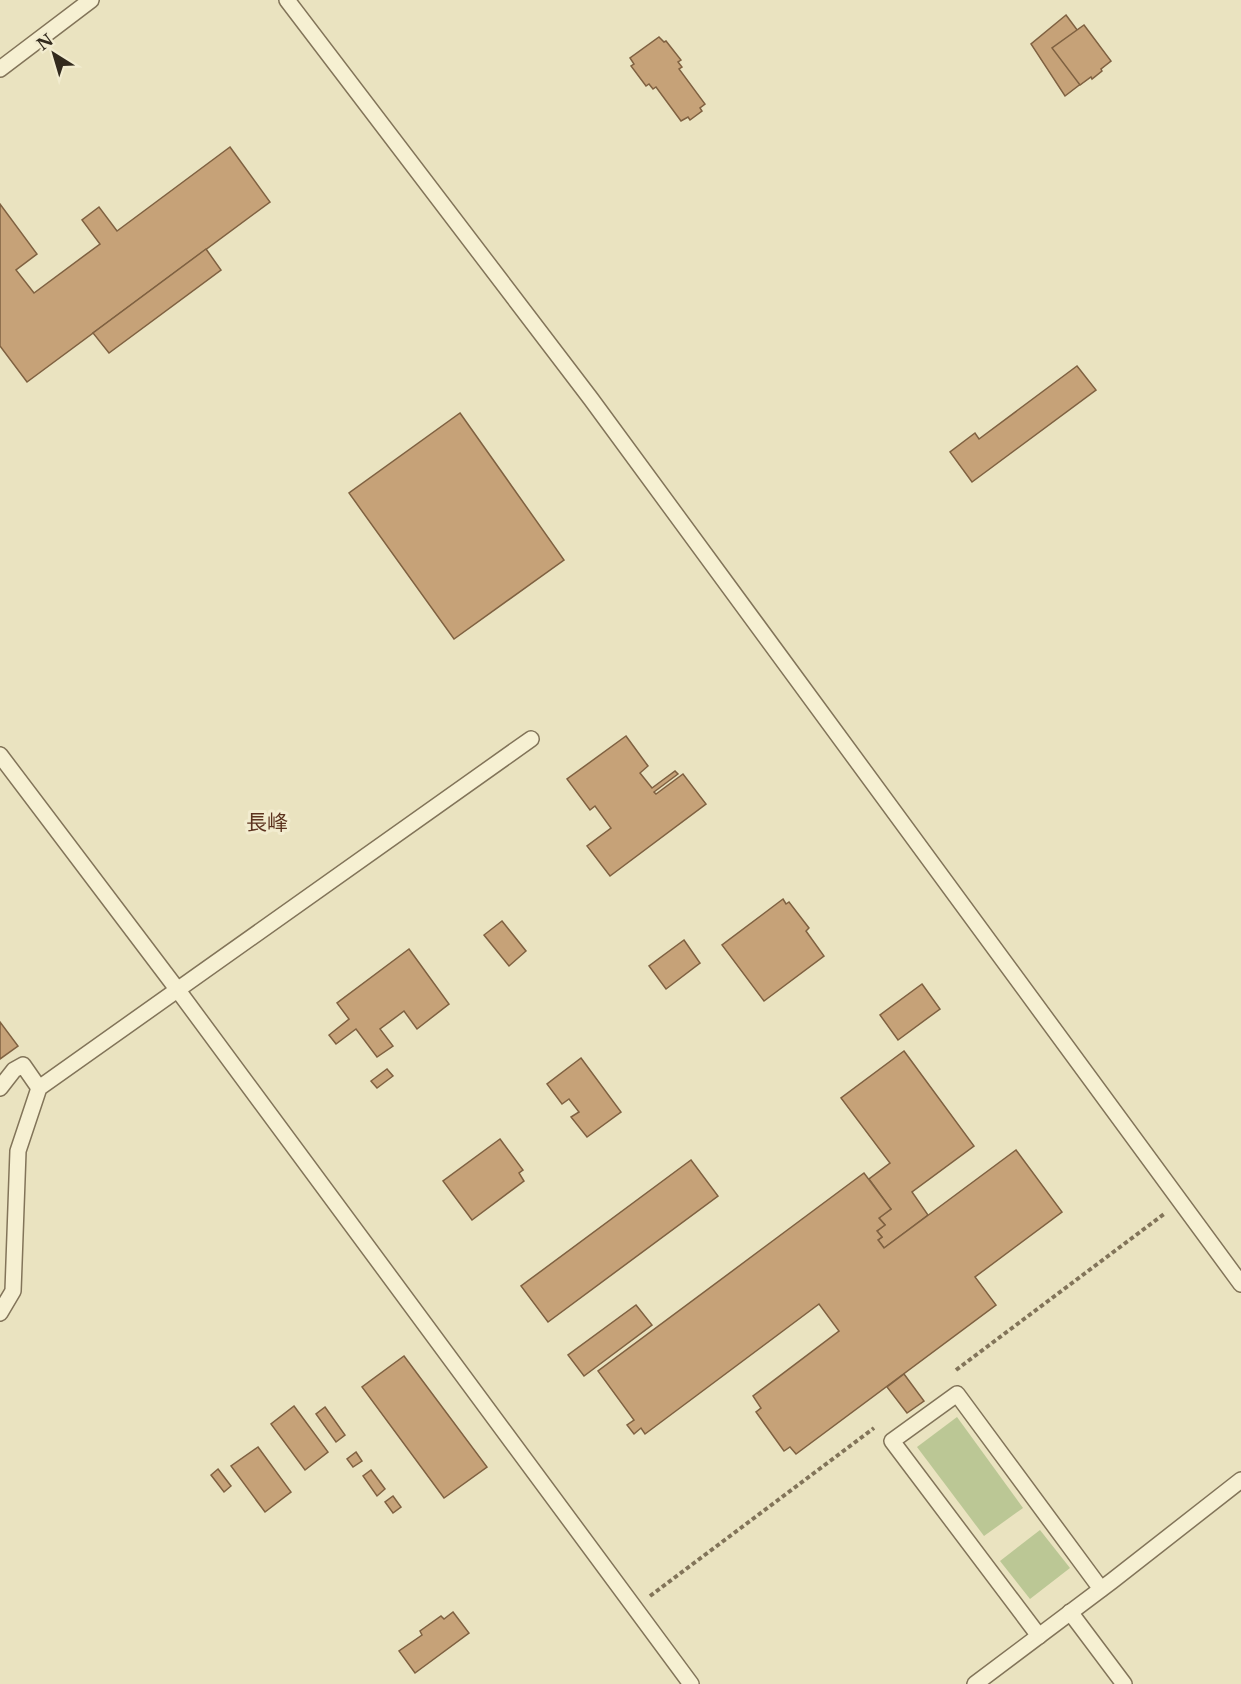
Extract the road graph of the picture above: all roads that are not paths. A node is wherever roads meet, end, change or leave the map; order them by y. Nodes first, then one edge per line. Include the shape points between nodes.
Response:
1 (91, 0) edge
2 (287, 0) edge
3 (0, 69) edge
4 (531, 739) dead end
5 (0, 755) edge
6 (177, 989) junction
7 (0, 1088) edge
8 (39, 1088) junction
9 (1241, 1284) edge
10 (0, 1313) edge
11 (1241, 1480) edge
12 (1101, 1589) junction
13 (1070, 1612) junction
14 (1039, 1636) junction
15 (691, 1684) edge
16 (975, 1684) edge
17 (1124, 1684) edge

1 - 3 lane
2 - 9 lane via 591,399
4 - 6 lane
5 - 6 lane
6 - 8 lane
6 - 15 lane
7 - 8 lane via 23,1065
8 - 10 lane via 18,1151 13,1291
11 - 12 lane
12 - 13 lane
12 - 14 lane via 957,1394 892,1441
13 - 14 lane
13 - 17 lane
14 - 16 lane

